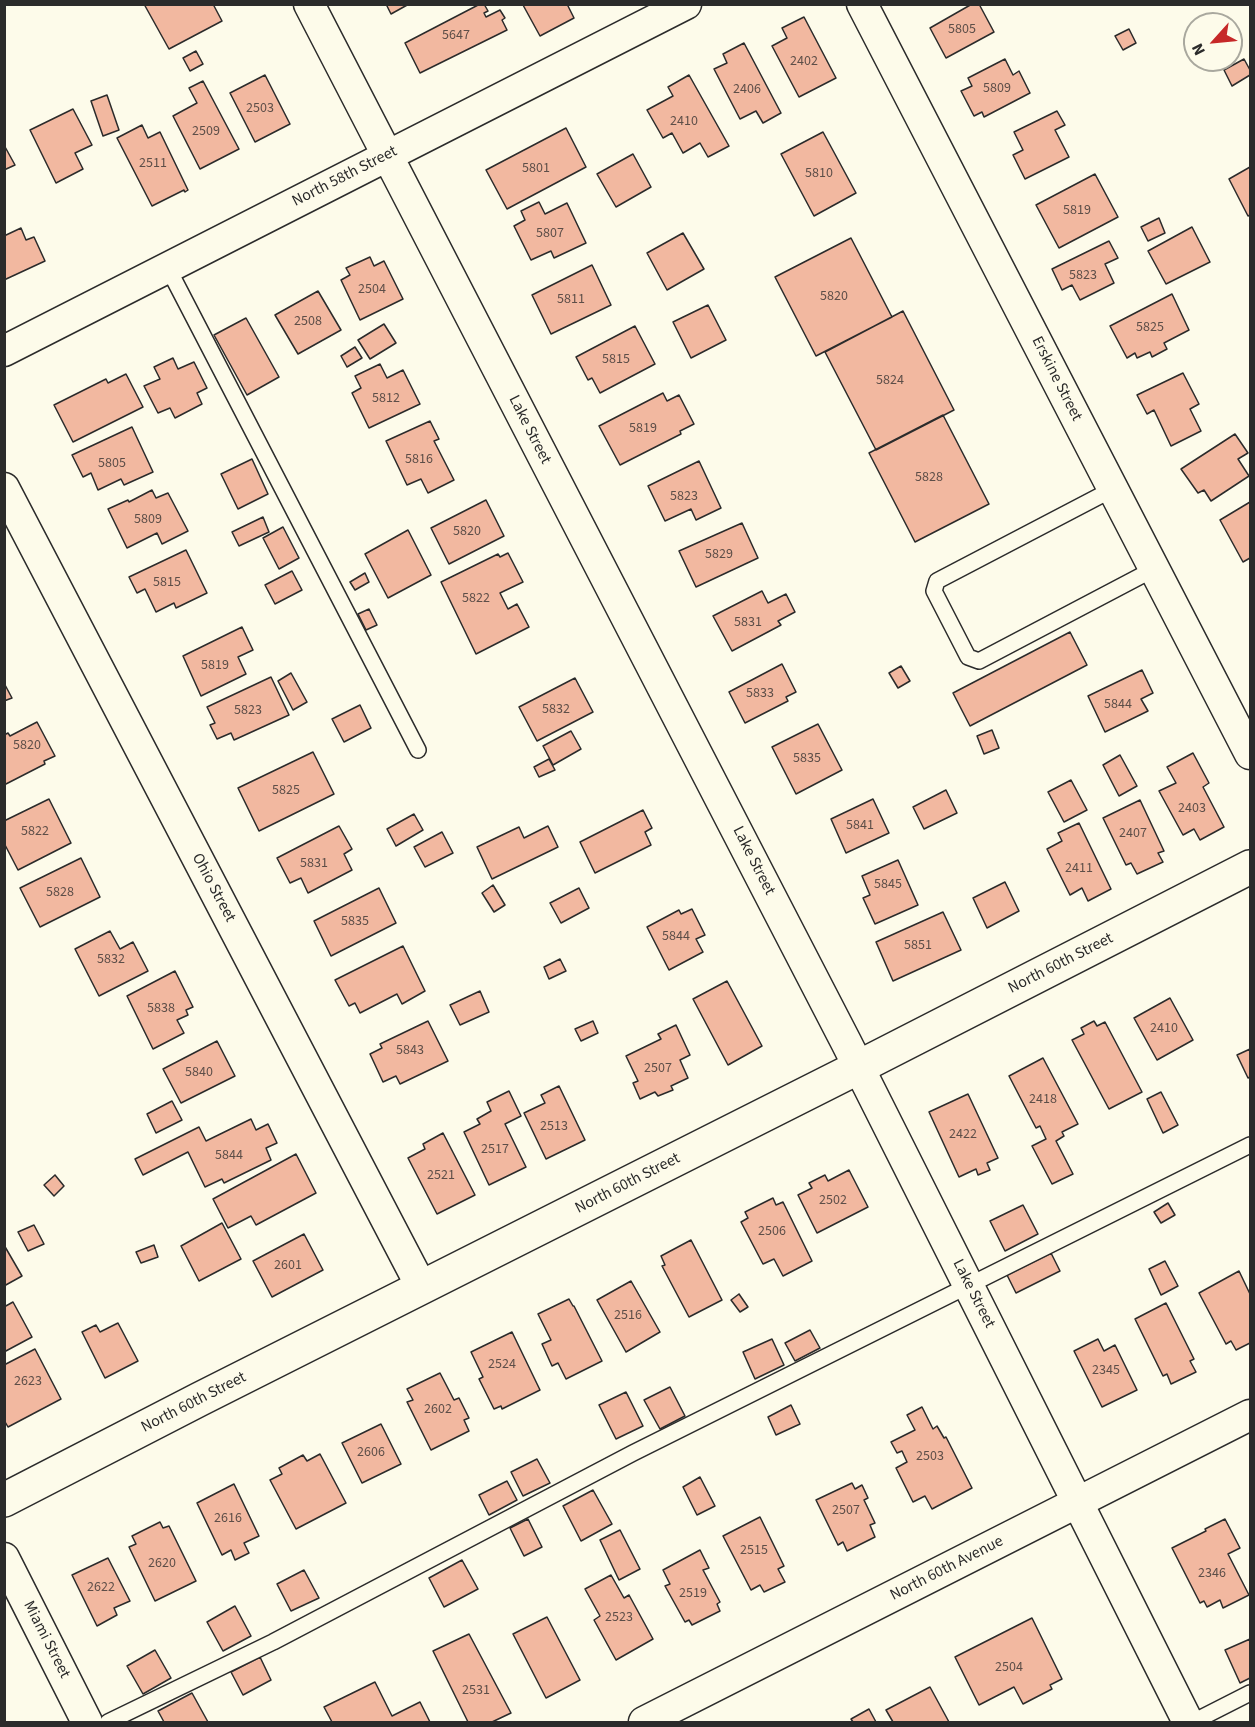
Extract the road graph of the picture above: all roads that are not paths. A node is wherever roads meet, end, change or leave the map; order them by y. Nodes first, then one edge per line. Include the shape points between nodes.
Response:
1 (309, 4) edge
2 (686, 4) edge
3 (862, 4) edge
4 (387, 155) junction
5 (168, 268) junction
6 (4, 351) edge
7 (4, 488) edge
8 (1113, 489) junction
9 (1154, 569) junction
10 (417, 750) dead end
11 (1251, 754) edge
12 (1251, 867) edge
13 (859, 1067) junction
14 (1251, 1145) edge
15 (968, 1284) junction
16 (422, 1288) junction
17 (1251, 1415) edge
18 (4, 1500) edge
19 (1077, 1503) junction
20 (4, 1558) edge
21 (1251, 1693) edge
22 (87, 1722) edge
23 (108, 1722) edge
24 (644, 1722) edge
25 (1188, 1722) edge
26 (1193, 1722) edge

1 - 4 street, Lake Street
2 - 4 street, North 58th Street
3 - 8 street, Erskine Street
4 - 5 street, North 58th Street
4 - 13 street, Lake Street
5 - 6 street, North 58th Street
5 - 10 lane
7 - 16 street, Ohio Street
8 - 9 street, Erskine Street
8 - 9 lane via 938,580 934,591 939,601 968,657 979,661
9 - 11 street, Erskine Street
12 - 13 street, North 60th Street
13 - 15 street, Lake Street
13 - 16 street, North 60th Street
14 - 15 lane
15 - 19 street, Lake Street
15 - 23 lane via 273,1642
16 - 18 street, North 60th Street
17 - 19 street, North 60th Avenue
19 - 24 street, North 60th Avenue
19 - 25 street, Lake Street
20 - 22 street, Miami Street
21 - 26 lane

